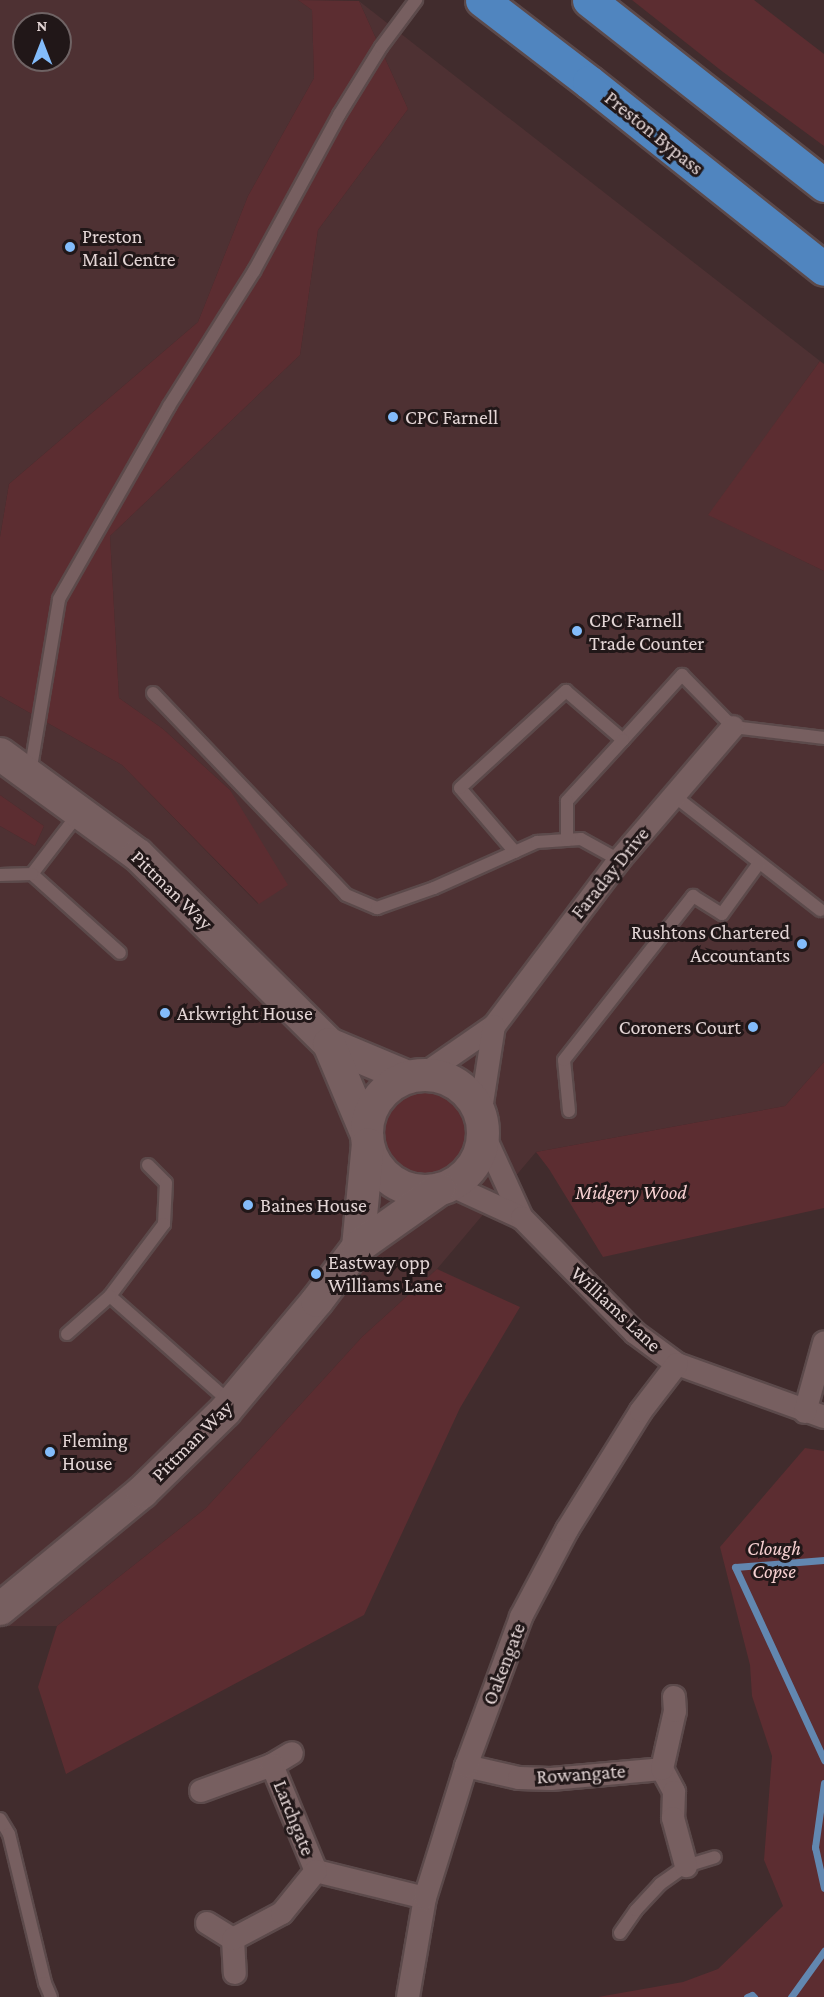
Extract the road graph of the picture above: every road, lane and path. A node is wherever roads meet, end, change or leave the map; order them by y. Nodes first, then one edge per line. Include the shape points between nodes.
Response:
1 (416, 0) edge
2 (482, 0) edge
3 (589, 0) edge
4 (824, 185) edge
5 (824, 269) edge
6 (153, 693) dead end
7 (733, 727) junction
8 (824, 738) edge
9 (622, 740) junction
10 (0, 754) edge
11 (30, 776) junction
12 (674, 795) junction
13 (80, 812) junction
14 (567, 840) junction
15 (515, 852) junction
16 (619, 860) junction
17 (759, 863) junction
18 (33, 874) junction
19 (0, 875) edge
20 (820, 910) dead end
21 (120, 952) dead end
22 (494, 1026) junction
23 (330, 1044) junction
24 (416, 1076) junction
25 (569, 1111) dead end
26 (482, 1125) junction
27 (367, 1140) junction
28 (148, 1165) dead end
29 (445, 1187) junction
30 (522, 1218) junction
31 (358, 1247) junction
32 (110, 1296) junction
33 (67, 1334) dead end
34 (824, 1343) edge
35 (677, 1364) junction
36 (231, 1403) junction
37 (814, 1415) edge
38 (0, 1609) edge
39 (674, 1697) dead end
40 (292, 1753) dead end
41 (272, 1765) junction
42 (466, 1766) junction
43 (662, 1769) junction
44 (201, 1791) dead end
45 (0, 1819) edge
46 (715, 1857) dead end
47 (686, 1866) junction
48 (316, 1871) junction
49 (425, 1898) junction
50 (207, 1923) dead end
51 (621, 1933) dead end
52 (233, 1939) junction
53 (235, 1972) dead end
54 (51, 1997) edge
55 (408, 1997) edge

1 - 11 lane via 339,115 254,271 169,406 58,599
2 - 5 highway, Preston Bypass
3 - 4 highway
6 - 15 lane via 346,895 377,908
7 - 8 lane
7 - 9 lane via 682,675
7 - 12 street, Faraday Drive
9 - 14 lane via 567,801
9 - 15 lane via 566,691 460,788
10 - 11 street, Pittman Way
11 - 13 street, Pittman Way
12 - 16 street, Faraday Drive
12 - 17 lane
13 - 18 lane
13 - 23 street, Pittman Way via 138,855
14 - 15 lane via 537,842
14 - 16 lane via 581,838
16 - 22 street, Faraday Drive
17 - 20 lane
17 - 25 lane via 722,914 693,896 564,1060
18 - 19 lane
18 - 21 lane
22 - 24 street, Faraday Drive
22 - 26 street, Faraday Drive
23 - 24 street, Pittman Way
23 - 27 street, Pittman Way
24 - 26 street via 442,1077 459,1086 472,1099
24 - 27 street via 391,1086 377,1099 369,1116
26 - 29 street via 481,1149 474,1164 464,1176
26 - 30 street, Williams Lane
27 - 29 street via 374,1162 387,1177 421,1191
27 - 31 street, Pittman Way
28 - 32 lane via 166,1183 164,1224
29 - 30 street, Williams Lane
29 - 31 street, Pittman Way
30 - 35 street, Williams Lane via 635,1333
31 - 36 street, Pittman Way via 318,1301
32 - 33 lane
32 - 36 lane
34 - 37 street
35 - 37 street, Williams Lane
35 - 42 street, Oakengate via 641,1411 521,1617
36 - 38 street, Pittman Way via 142,1492
39 - 43 street via 675,1712
40 - 41 street, Larchgate
41 - 44 street, Larchgate
41 - 48 street, Larchgate
42 - 43 street, Rowangate via 519,1778 551,1779
42 - 49 street, Oakengate
43 - 47 street via 674,1792 673,1818
45 - 54 lane via 9,1834
46 - 47 lane
47 - 51 lane via 660,1884
48 - 49 street, Larchgate
48 - 52 street, Larchgate via 282,1913
49 - 55 street, Oakengate
50 - 52 street
52 - 53 street

